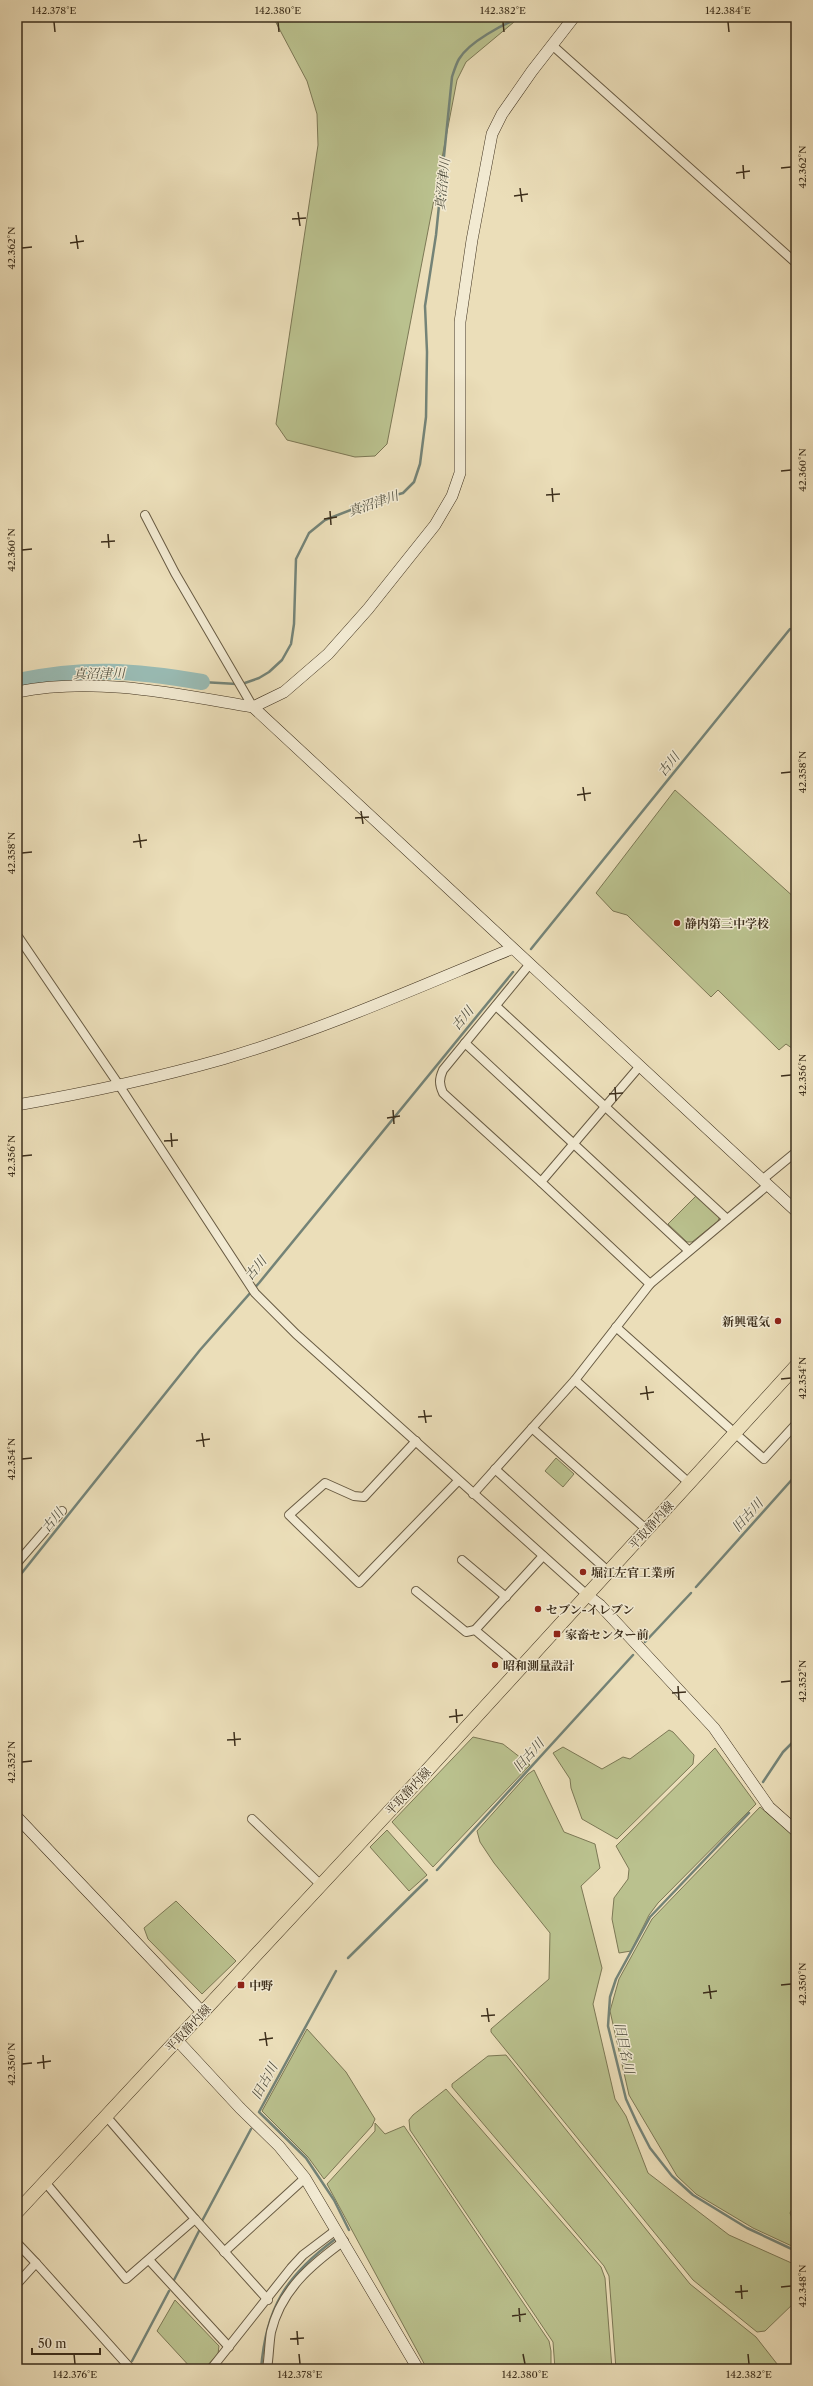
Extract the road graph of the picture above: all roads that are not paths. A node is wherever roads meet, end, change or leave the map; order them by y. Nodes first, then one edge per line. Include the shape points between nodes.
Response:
1 (574, 17) edge
2 (552, 45) junction
3 (796, 262) edge
4 (145, 515) dead end
5 (17, 692) edge
6 (253, 707) junction
7 (17, 935) edge
8 (511, 949) junction
9 (529, 965) junction
10 (496, 1006) junction
11 (465, 1043) junction
12 (639, 1067) junction
13 (119, 1085) junction
14 (17, 1105) edge
15 (606, 1107) junction
16 (574, 1145) junction
17 (796, 1152) edge
18 (541, 1182) junction
19 (765, 1183) junction
20 (796, 1212) edge
21 (727, 1219) junction
22 (688, 1250) junction
23 (650, 1284) junction
24 (616, 1327) junction
25 (796, 1366) edge
26 (575, 1380) junction
27 (796, 1424) edge
28 (532, 1428) junction
29 (735, 1434) junction
30 (416, 1441) junction
31 (495, 1469) junction
32 (458, 1481) junction
33 (689, 1484) junction
34 (473, 1494) junction
35 (62, 1511) dead end
36 (647, 1530) junction
37 (543, 1556) junction
38 (462, 1560) dead end
39 (17, 1563) edge
40 (609, 1572) junction
41 (416, 1592) dead end
42 (587, 1595) junction
43 (506, 1597) junction
44 (476, 1630) junction
45 (520, 1668) junction
46 (17, 1817) edge
47 (252, 1819) dead end
48 (796, 1830) edge
49 (321, 1885) junction
50 (203, 2013) junction
51 (177, 2040) junction
52 (106, 2116) junction
53 (304, 2178) junction
54 (45, 2182) junction
55 (17, 2212) edge
56 (195, 2220) junction
57 (336, 2230) junction
58 (344, 2241) junction
59 (17, 2243) edge
60 (224, 2252) junction
61 (150, 2261) junction
62 (36, 2263) junction
63 (17, 2284) edge
64 (268, 2300) junction
65 (230, 2347) junction
66 (131, 2369) edge
67 (211, 2369) edge
68 (267, 2369) edge
69 (418, 2369) edge

1 - 2 street
2 - 3 street
2 - 6 street via 502,114 492,134 485,164 460,322 460,473 452,496 435,525 368,609 328,654 284,692
4 - 6 street via 174,574
5 - 6 street via 44,687 132,687
6 - 8 street
7 - 13 street
8 - 9 street
8 - 13 street via 308,1031 224,1059
9 - 10 street
9 - 12 street
10 - 11 street
10 - 15 street
11 - 16 street
11 - 18 street via 439,1078 443,1093
12 - 15 street
12 - 19 street
13 - 14 street
13 - 30 street via 255,1293 296,1334
15 - 16 street
15 - 21 street
16 - 18 street
16 - 22 street
17 - 19 street
18 - 23 street
19 - 20 street
19 - 21 street
21 - 22 street
22 - 23 street
23 - 24 street
24 - 26 street
24 - 29 street
25 - 29 main road, 平取静内線
26 - 28 street
26 - 33 street
27 - 29 street via 764,1458
28 - 31 street
28 - 36 street
29 - 33 main road, 平取静内線
30 - 32 street
30 - 32 street via 364,1497 354,1496 325,1482 289,1515 359,1583
31 - 34 street
31 - 40 street
32 - 34 street
33 - 36 main road, 平取静内線
34 - 37 street
35 - 39 street
36 - 40 main road, 平取静内線
37 - 42 street
37 - 43 street
38 - 43 street
40 - 42 main road, 平取静内線
41 - 44 street via 466,1632
42 - 45 main road, 平取静内線
42 - 48 street via 600,1605 714,1728 769,1806
43 - 44 street
44 - 45 street
45 - 49 main road, 平取静内線
46 - 50 street
47 - 49 street
49 - 50 main road, 平取静内線
50 - 51 main road, 平取静内線
51 - 52 main road, 平取静内線
51 - 53 street via 279,2146
52 - 54 main road, 平取静内線
52 - 56 street
53 - 57 street
53 - 60 street
54 - 55 main road, 平取静内線
54 - 61 street via 126,2280
56 - 60 street
56 - 61 street
57 - 58 street
57 - 64 street via 299,2259
58 - 68 street via 312,2264 290,2289 275,2320
58 - 69 street
59 - 62 street
60 - 64 street
61 - 65 street
62 - 63 street
62 - 66 street
64 - 65 street
65 - 67 street

